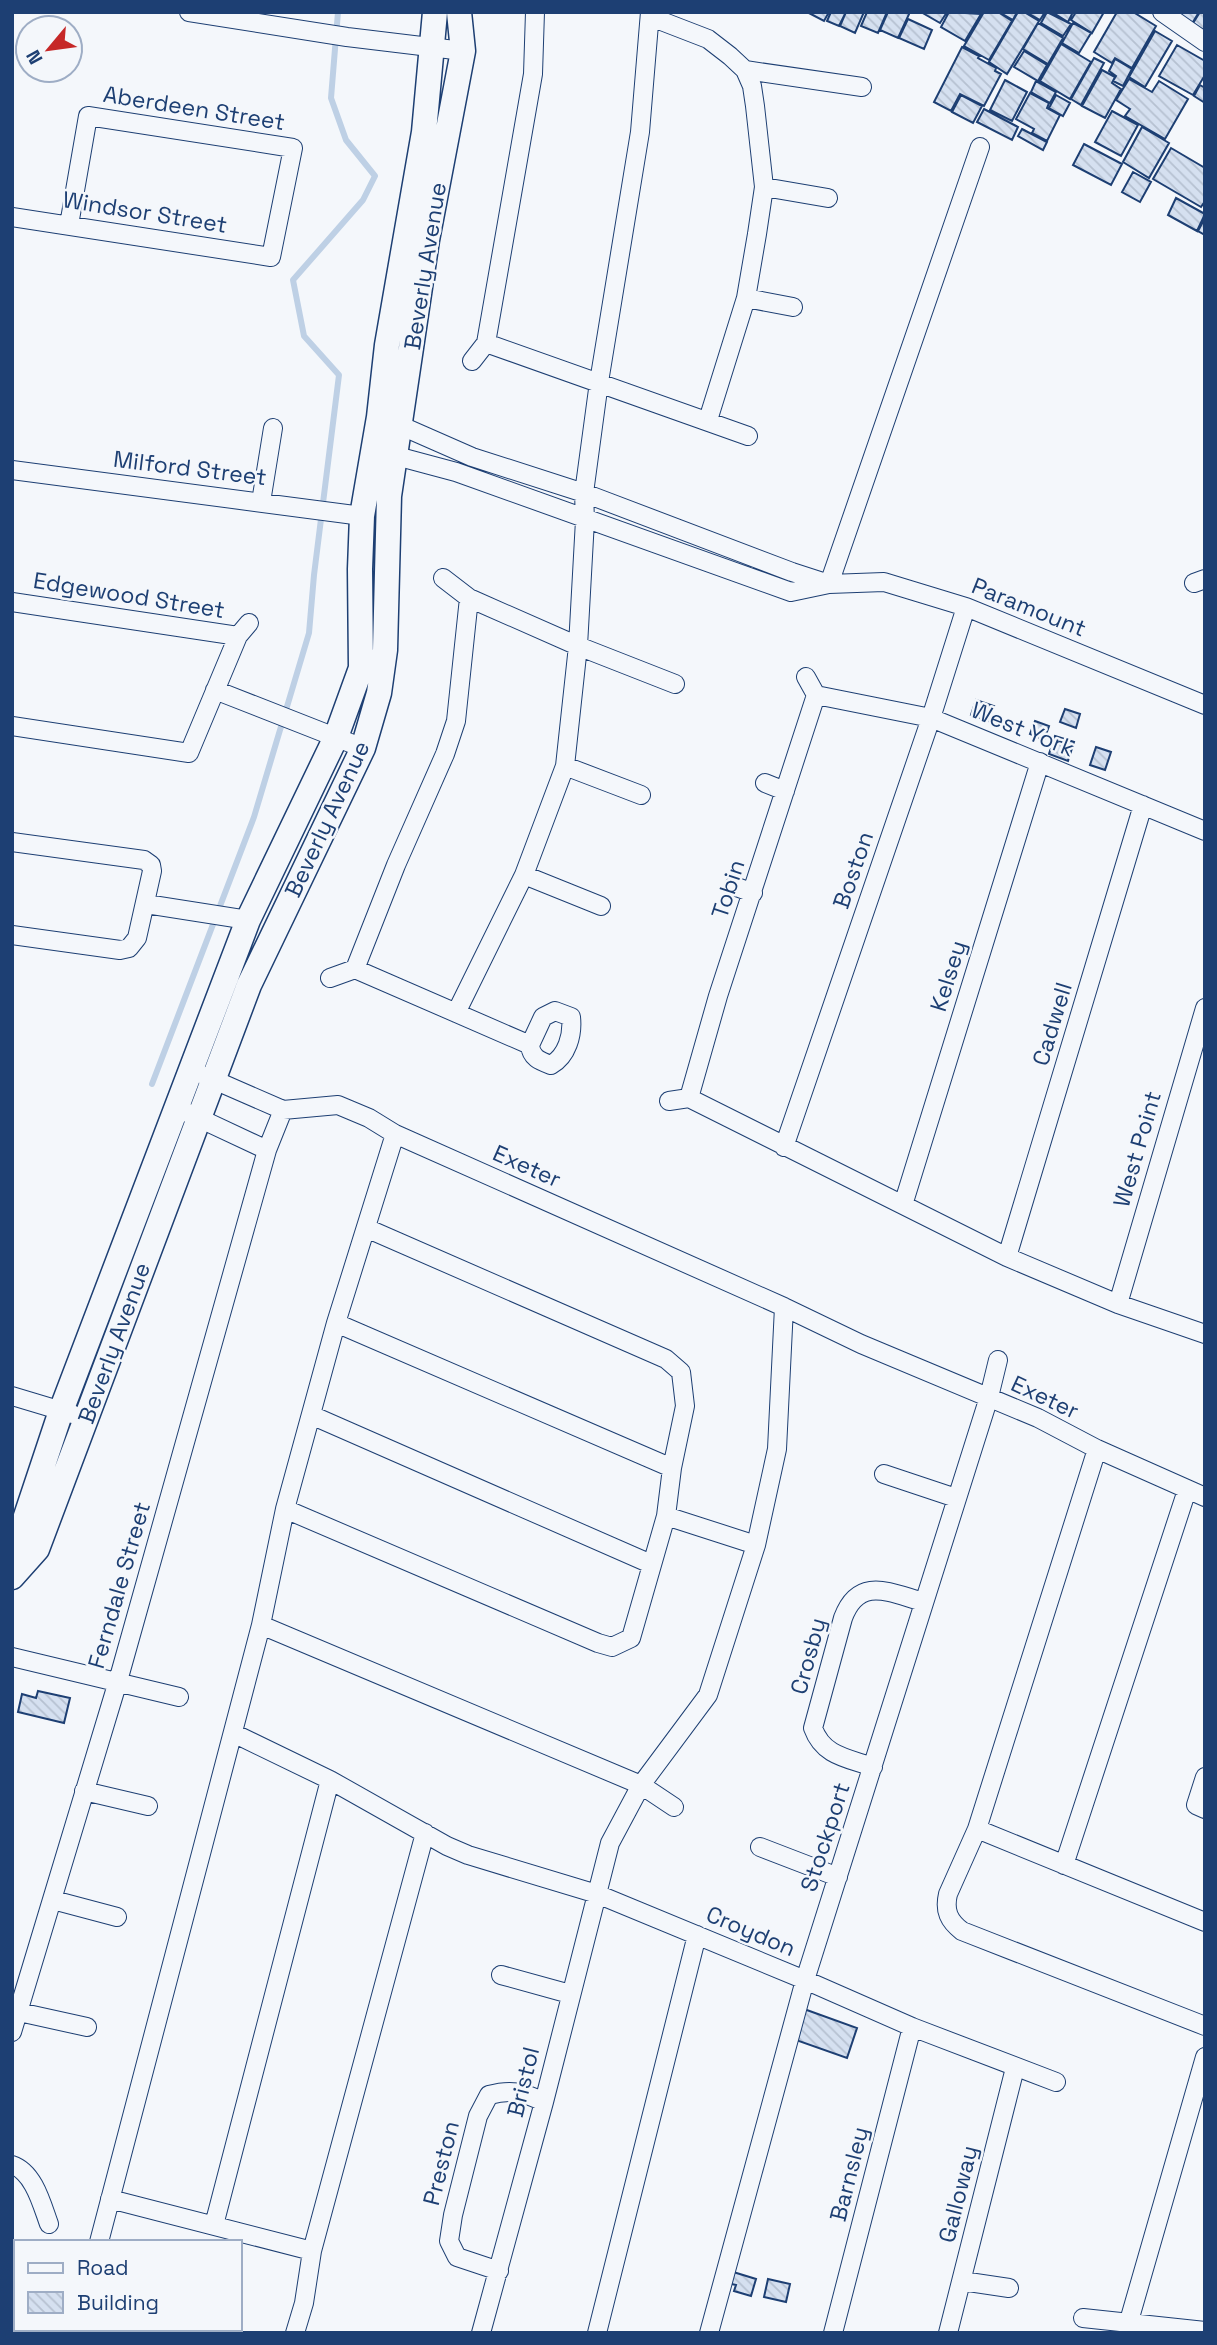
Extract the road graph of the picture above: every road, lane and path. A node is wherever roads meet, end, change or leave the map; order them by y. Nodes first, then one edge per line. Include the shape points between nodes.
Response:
1 (189, 12) edge
2 (435, 12) edge
3 (459, 12) edge
4 (535, 12) edge
5 (1162, 12) edge
6 (651, 15) edge
7 (1205, 42) edge
8 (432, 47) junction
9 (463, 51) junction
10 (745, 70) junction
11 (862, 87) dead end
12 (980, 147) dead end
13 (764, 187) junction
14 (828, 198) dead end
15 (12, 217) edge
16 (69, 225) junction
17 (271, 257) joint
18 (746, 298) junction
19 (793, 307) dead end
20 (486, 343) junction
21 (472, 361) dead end
22 (599, 382) junction
23 (708, 420) junction
24 (389, 421) junction
25 (274, 428) dead end
26 (748, 436) dead end
27 (384, 452) junction
28 (12, 470) edge
29 (584, 493) junction
30 (261, 502) junction
31 (362, 516) junction
32 (585, 520) junction
33 (443, 578) dead end
34 (829, 584) junction
35 (469, 598) junction
36 (12, 602) edge
37 (966, 607) junction
38 (578, 646) junction
39 (807, 677) dead end
40 (675, 684) dead end
41 (215, 690) junction
42 (816, 695) junction
43 (1205, 705) edge
44 (931, 718) junction
45 (12, 726) edge
46 (336, 737) junction
47 (363, 748) junction
48 (1040, 762) junction
49 (565, 766) junction
50 (765, 783) dead end
51 (785, 791) junction
52 (641, 795) dead end
53 (1143, 805) junction
54 (1205, 831) edge
55 (12, 842) edge
56 (524, 875) junction
57 (734, 886) dead end
58 (753, 892) junction
59 (146, 904) junction
60 (601, 906) dead end
61 (239, 918) junction
62 (12, 935) edge
63 (355, 969) junction
64 (330, 978) dead end
65 (700, 991) dead end
66 (718, 996) junction
67 (1205, 1008) edge
68 (456, 1013) junction
69 (530, 1045) dead end
70 (202, 1075) junction
71 (688, 1098) junction
72 (669, 1101) dead end
73 (283, 1110) junction
74 (188, 1113) junction
75 (396, 1134) junction
76 (784, 1147) junction
77 (267, 1150) junction
78 (903, 1205) junction
79 (366, 1228) junction
80 (1007, 1257) junction
81 (1118, 1304) junction
82 (784, 1307) junction
83 (336, 1323) junction
84 (1205, 1334) edge
85 (998, 1360) dead end
86 (12, 1396) edge
87 (989, 1397) junction
88 (61, 1411) junction
89 (311, 1415) junction
90 (86, 1418) junction
91 (1097, 1449) junction
92 (672, 1468) junction
93 (884, 1474) dead end
94 (1186, 1490) junction
95 (1205, 1497) edge
96 (956, 1498) junction
97 (285, 1508) junction
98 (666, 1516) junction
99 (756, 1545) junction
100 (12, 1546) edge
101 (651, 1564) junction
102 (12, 1577) edge
103 (925, 1602) junction
104 (261, 1625) junction
105 (12, 1657) edge
106 (118, 1681) junction
107 (179, 1697) dead end
108 (233, 1733) junction
109 (873, 1767) junction
110 (1205, 1777) edge
111 (330, 1780) junction
112 (641, 1785) junction
113 (84, 1791) junction
114 (148, 1806) dead end
115 (674, 1807) dead end
116 (1205, 1810) edge
117 (977, 1829) junction
118 (425, 1833) junction
119 (760, 1847) dead end
120 (1064, 1865) junction
121 (838, 1877) junction
122 (597, 1894) junction
123 (53, 1900) junction
124 (117, 1917) dead end
125 (1205, 1922) edge
126 (696, 1935) junction
127 (502, 1975) dead end
128 (805, 1980) junction
129 (570, 1994) junction
130 (19, 2012) junction
131 (1205, 2026) edge
132 (87, 2027) dead end
133 (912, 2027) junction
134 (12, 2032) edge
135 (1205, 2057) edge
136 (1015, 2068) junction
137 (1056, 2082) dead end
138 (544, 2102) junction
139 (12, 2165) edge
140 (110, 2199) junction
141 (49, 2224) dead end
142 (214, 2225) junction
143 (100, 2240) edge
144 (312, 2251) junction
145 (499, 2271) junction
146 (962, 2281) junction
147 (1009, 2288) dead end
148 (1083, 2318) dead end
149 (1129, 2321) junction
150 (1205, 2331) edge
151 (295, 2333) edge
152 (481, 2333) edge
153 (597, 2333) edge
154 (709, 2333) edge
155 (833, 2333) edge
156 (948, 2333) edge

1 - 8 street
2 - 8 street, Beverly Avenue
3 - 9 street, Beverly Avenue
4 - 20 street via 533,74
5 - 7 street
6 - 10 street via 708,38
6 - 22 street via 640,132
8 - 9 street
8 - 24 street, Beverly Avenue via 424,132 387,345
9 - 24 street, Beverly Avenue
10 - 11 street
10 - 13 street via 752,86
12 - 34 street
13 - 14 street
13 - 18 street
15 - 16 street, Windsor Street
16 - 17 street, Windsor Street
16 - 17 street, Aberdeen Street via 88,116 293,148
18 - 19 street
18 - 23 street
20 - 21 street
20 - 22 street
22 - 23 street
22 - 29 street
23 - 26 street
24 - 27 street, Beverly Avenue
24 - 29 street via 472,457
25 - 30 street
27 - 31 street, Beverly Avenue
27 - 32 street via 456,472
27 - 47 street, Beverly Avenue via 389,496 385,650 379,693
28 - 30 street, Milford Street
29 - 32 street
29 - 34 street
30 - 31 street, Milford Street
31 - 46 street, Beverly Avenue via 361,668
32 - 34 street via 791,593
32 - 38 street
33 - 35 street
34 - 37 street, Paramount via 884,582
35 - 38 street
35 - 63 street via 456,721
36 - 41 street, Edgewood Street via 243,630
37 - 43 street, Paramount
37 - 44 street, Boston
38 - 40 street
38 - 49 street
39 - 42 street
41 - 45 street via 190,757
41 - 46 street
42 - 44 street, West York
42 - 51 street, Tobin
44 - 48 street, West York
44 - 76 street, Boston
46 - 47 street
46 - 61 street, Beverly Avenue
47 - 70 street, Beverly Avenue
48 - 53 street, West York
48 - 78 street, Kelsey
49 - 52 street
49 - 56 street
50 - 51 street
51 - 58 street, Tobin
53 - 54 street, West York
53 - 80 street, Cadwell
55 - 59 street via 144,860 152,871
56 - 60 street
56 - 68 street
57 - 58 street
58 - 66 street, Tobin
59 - 61 street
59 - 62 street via 137,938 129,948
61 - 70 street, Beverly Avenue
63 - 64 street
63 - 68 street
65 - 66 street
66 - 71 street, Tobin
67 - 81 street, West Point
68 - 69 street
70 - 73 street
70 - 74 street, Beverly Avenue
71 - 72 street
71 - 76 street
73 - 75 street, Exeter via 338,1105
73 - 77 street, Ferndale Street
74 - 77 street
74 - 88 street, Beverly Avenue
74 - 90 street, Beverly Avenue
75 - 79 street
75 - 82 street, Exeter
76 - 78 street
77 - 106 street, Ferndale Street
78 - 80 street
79 - 83 street
79 - 92 street via 666,1359 681,1372 684,1386 685,1406
80 - 81 street
81 - 84 street
82 - 87 street, Exeter
82 - 99 street, Bristol via 777,1449
83 - 89 street
83 - 92 street
85 - 87 street, Stockport
86 - 88 street
87 - 91 street, Exeter
87 - 96 street, Stockport
88 - 90 street
88 - 100 street, Beverly Avenue
89 - 97 street
89 - 101 street
90 - 102 street, Beverly Avenue via 37,1549
91 - 94 street, Exeter
91 - 117 street
92 - 98 street
93 - 96 street
94 - 95 street, Exeter
94 - 120 street
96 - 103 street, Stockport
97 - 101 street via 612,1647 631,1638
97 - 104 street
98 - 99 street
98 - 101 street
99 - 112 street, Bristol via 708,1695
103 - 109 street, Stockport
103 - 109 street, Crosby via 872,1588 856,1595 843,1618 813,1728 829,1752
104 - 108 street
104 - 112 street
105 - 106 street
106 - 107 street
106 - 113 street, Ferndale Street
108 - 111 street, Croydon
108 - 140 street
109 - 121 street, Stockport
110 - 116 street via 1196,1805
111 - 118 street, Croydon
111 - 142 street
112 - 115 street
112 - 122 street, Bristol via 610,1843
113 - 114 street
113 - 123 street, Ferndale Street
117 - 120 street
117 - 131 street via 948,1894 948,1917 954,1925
118 - 122 street, Croydon via 468,1855
118 - 144 street
119 - 121 street
120 - 125 street
121 - 128 street, Stockport
122 - 126 street, Croydon
122 - 129 street, Bristol
123 - 124 street
123 - 130 street, Ferndale Street
126 - 128 street, Croydon
126 - 153 street
127 - 129 street
128 - 133 street, Croydon
128 - 154 street, Stockport
129 - 138 street, Bristol
130 - 132 street
130 - 134 street, Ferndale Street
133 - 136 street, Croydon
133 - 155 street, Barnsley
135 - 149 street
136 - 137 street, Croydon
136 - 146 street, Galloway
138 - 145 street, Bristol
138 - 145 street, Preston via 507,2090 489,2095 478,2116 449,2241 457,2257
139 - 141 street via 32,2183
140 - 142 street
140 - 143 street
142 - 144 street
144 - 151 street
145 - 152 street, Bristol
146 - 147 street
146 - 156 street, Galloway
148 - 149 street
149 - 150 street

